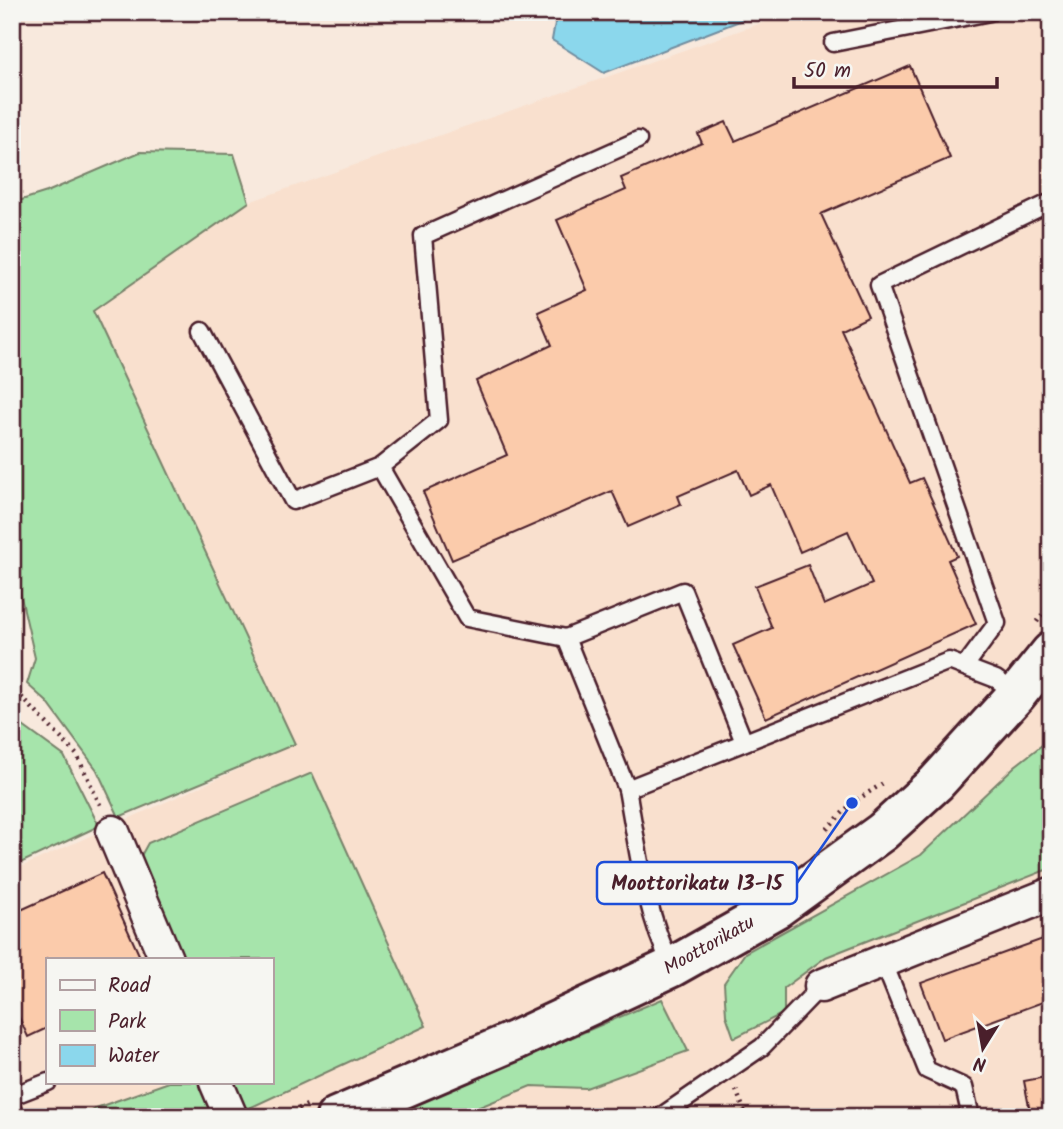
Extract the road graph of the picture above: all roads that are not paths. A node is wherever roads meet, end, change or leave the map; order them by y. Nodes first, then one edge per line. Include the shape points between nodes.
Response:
1 (989, 12) edge
2 (833, 43) dead end
3 (638, 140) dead end
4 (1051, 202) edge
5 (202, 331) dead end
6 (380, 467) junction
7 (566, 638) junction
8 (1041, 641) edge
9 (965, 666) junction
10 (1017, 694) junction
11 (744, 743) junction
12 (627, 789) junction
13 (113, 832) road end
14 (1051, 894) edge
15 (166, 958) edge
16 (883, 961) junction
17 (672, 967) junction
18 (821, 986) joint
19 (46, 1083) edge
20 (217, 1084) edge
21 (12, 1096) edge
22 (327, 1108) edge
23 (12, 1110) edge
24 (15, 1117) edge
25 (231, 1117) edge
26 (660, 1117) edge
27 (971, 1117) edge

1 - 2 lane
3 - 6 lane via 423,236 439,420
4 - 9 lane via 879,285 997,623
5 - 6 lane via 293,501
6 - 7 lane via 467,618
7 - 11 lane via 683,591
7 - 12 lane
8 - 10 main road, Moottorikatu
9 - 10 lane
9 - 11 lane via 950,661
10 - 17 main road, Moottorikatu via 936,783 882,832 777,908
11 - 12 lane
12 - 17 lane via 651,914
13 - 15 street
14 - 16 street
16 - 18 street
16 - 27 lane via 927,1070 964,1087
17 - 22 main road, Moottorikatu via 516,1040
18 - 26 lane via 762,1047
19 - 21 lane
20 - 25 street
23 - 24 lane

